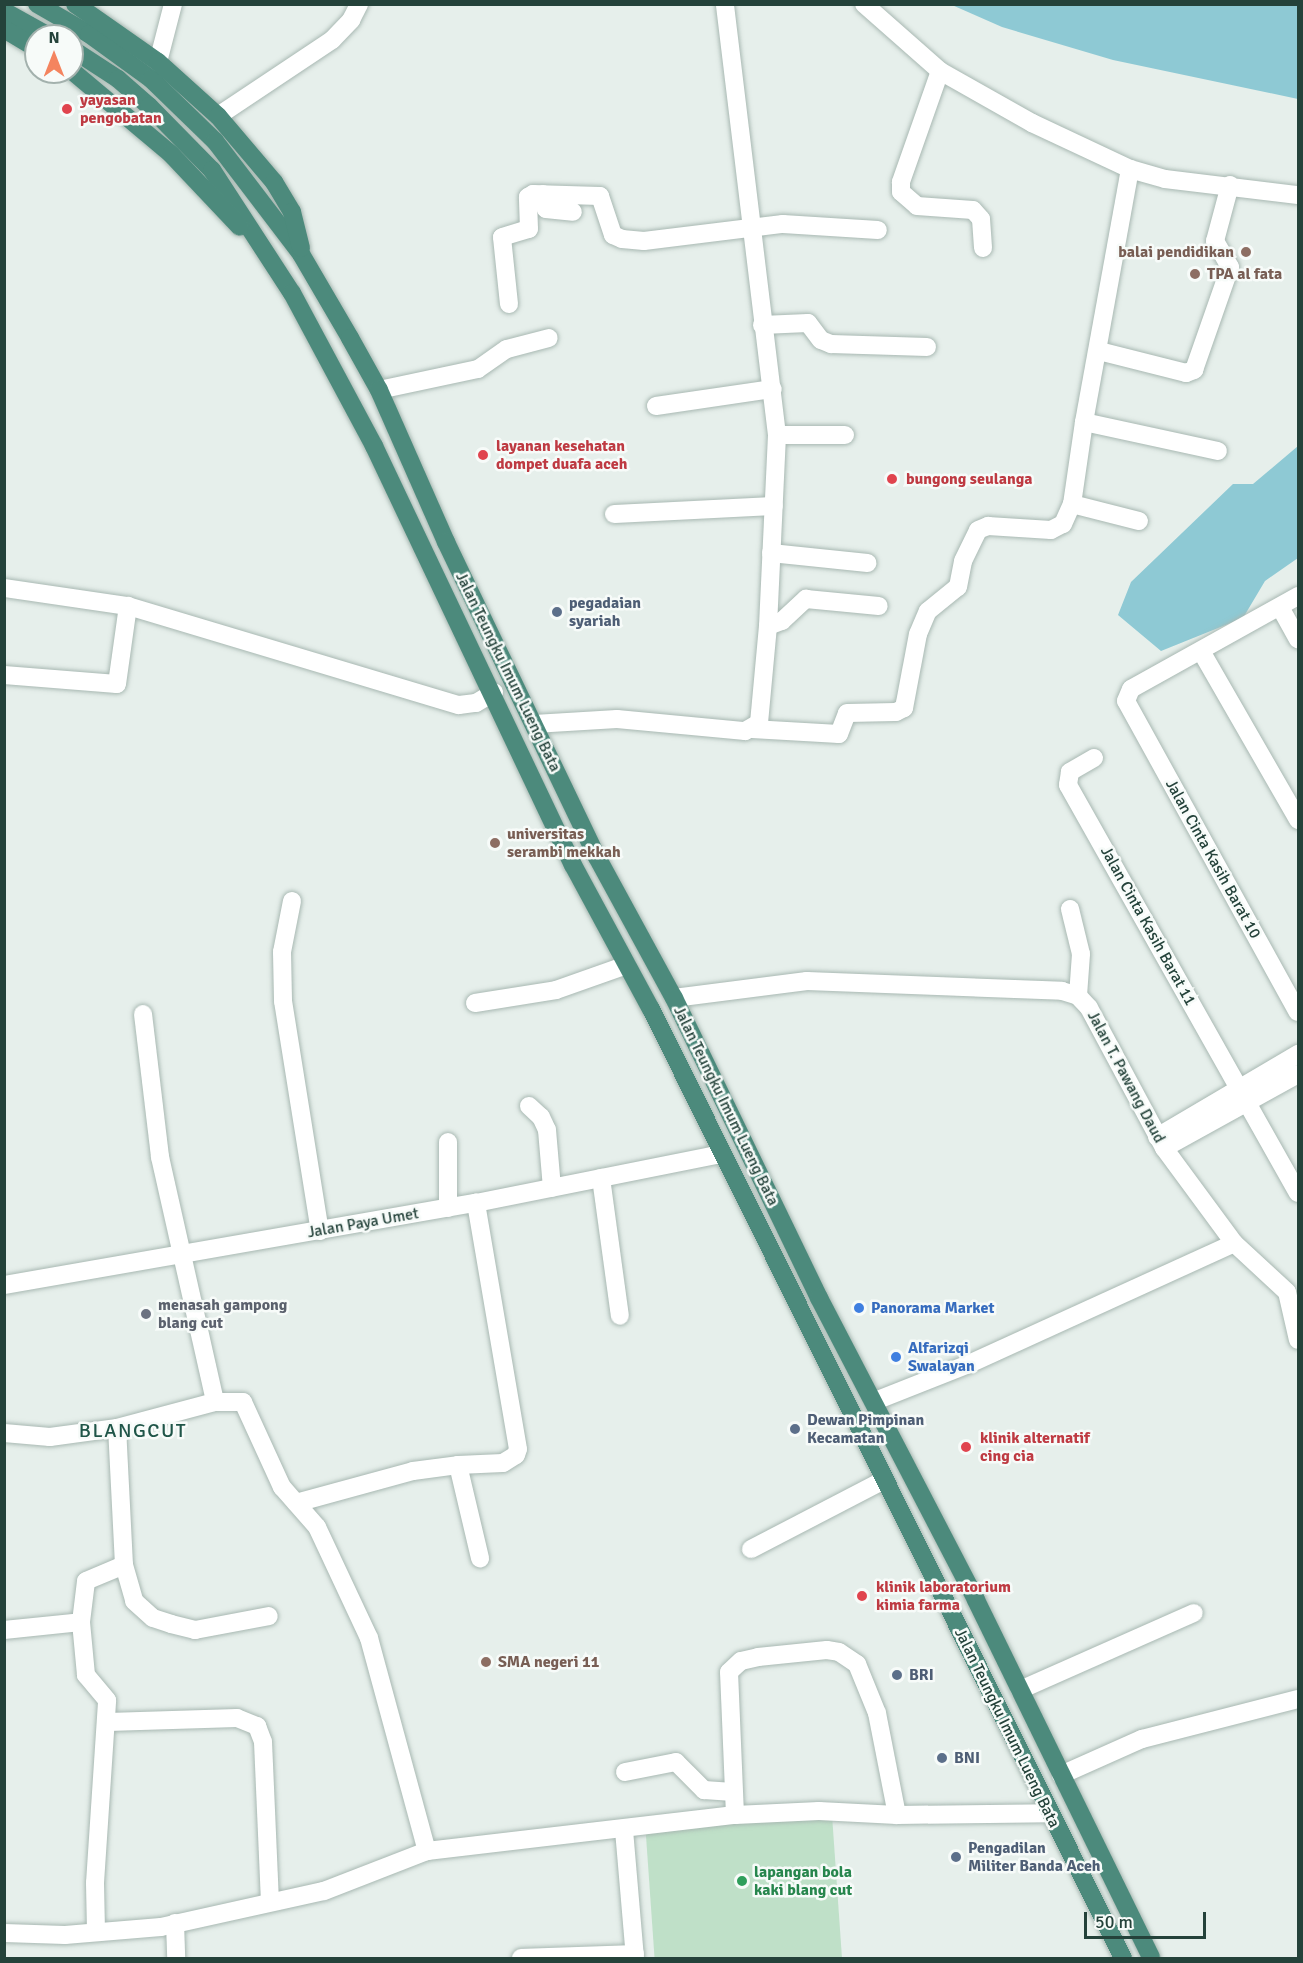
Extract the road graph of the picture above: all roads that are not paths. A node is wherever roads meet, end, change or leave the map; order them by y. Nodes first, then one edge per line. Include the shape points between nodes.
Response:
1 (37, 4) edge
2 (75, 4) edge
3 (173, 4) edge
4 (359, 4) edge
5 (725, 4) edge
6 (864, 4) edge
7 (4, 11) edge
8 (27, 24) edge
9 (4, 29) edge
10 (24, 41) edge
11 (84, 57) edge
12 (158, 62) junction
13 (940, 71) junction
14 (84, 80) edge
15 (218, 116) junction
16 (1130, 169) junction
17 (1230, 185) junction
18 (543, 194) junction
19 (1299, 195) edge
20 (573, 212) dead end
21 (750, 229) junction
22 (878, 230) dead end
23 (983, 248) dead end
24 (301, 254) junction
25 (281, 273) junction
26 (508, 304) dead end
27 (762, 325) junction
28 (549, 338) dead end
29 (927, 347) dead end
30 (1099, 351) junction
31 (773, 389) junction
32 (379, 390) junction
33 (656, 406) dead end
34 (1084, 422) junction
35 (777, 435) junction
36 (844, 435) dead end
37 (1218, 451) dead end
38 (1072, 504) junction
39 (774, 506) junction
40 (614, 514) dead end
41 (1139, 521) dead end
42 (771, 553) junction
43 (867, 563) dead end
44 (4, 588) edge
45 (1299, 596) edge
46 (128, 606) junction
47 (879, 606) dead end
48 (1280, 607) junction
49 (768, 626) junction
50 (1299, 639) edge
51 (1201, 651) junction
52 (4, 675) edge
53 (494, 692) junction
54 (534, 724) junction
55 (752, 729) junction
56 (1094, 758) dead end
57 (1299, 820) edge
58 (597, 857) junction
59 (573, 865) junction
60 (292, 901) dead end
61 (1070, 909) dead end
62 (627, 965) junction
63 (1078, 996) junction
64 (674, 998) junction
65 (474, 1003) dead end
66 (1299, 1012) edge
67 (143, 1014) dead end
68 (1299, 1054) edge
69 (1299, 1074) edge
70 (1243, 1095) junction
71 (529, 1106) dead end
72 (448, 1142) dead end
73 (1160, 1143) junction
74 (721, 1154) junction
75 (601, 1178) junction
76 (552, 1188) junction
77 (1299, 1193) edge
78 (476, 1203) junction
79 (448, 1208) junction
80 (320, 1231) junction
81 (1234, 1243) junction
82 (182, 1253) junction
83 (4, 1285) edge
84 (1293, 1294) edge
85 (620, 1316) dead end
86 (1299, 1340) edge
87 (875, 1401) junction
88 (215, 1402) junction
89 (117, 1428) junction
90 (4, 1433) edge
91 (458, 1466) junction
92 (884, 1480) junction
93 (296, 1503) junction
94 (751, 1549) dead end
95 (480, 1558) dead end
96 (124, 1565) junction
97 (1194, 1613) dead end
98 (269, 1616) dead end
99 (81, 1622) junction
100 (4, 1630) edge
101 (1020, 1690) junction
102 (1299, 1699) edge
103 (108, 1722) junction
104 (625, 1772) dead end
105 (1061, 1775) junction
106 (733, 1792) junction
107 (1050, 1814) junction
108 (735, 1815) junction
109 (897, 1815) junction
110 (624, 1830) junction
111 (427, 1851) junction
112 (270, 1901) junction
113 (175, 1923) junction
114 (96, 1931) junction
115 (4, 1933) edge
116 (635, 1956) edge
117 (176, 1959) edge
118 (521, 1959) edge
119 (1123, 1959) edge
120 (1151, 1959) edge

1 - 24 highway, Jalan Teungku Imum Lueng Bata via 151,79 215,141 258,192
2 - 12 highway, Jalan Teungku Imum Lueng Bata
3 - 12 street
4 - 15 street via 351,20 332,40
5 - 21 street
6 - 13 street
7 - 8 highway
9 - 10 highway
11 - 25 highway, Jalan Teungku Imum Lueng Bata via 149,106 212,170
12 - 15 highway, Jalan Teungku Imum Lueng Bata
13 - 16 street via 1032,123
13 - 23 street via 901,182 901,192 917,206 973,210 981,219
14 - 25 highway, Jalan Teungku Imum Lueng Bata via 180,162
15 - 24 highway, Jalan Teungku Imum Lueng Bata via 274,182 292,212
16 - 17 street via 1165,179
16 - 30 street
17 - 19 street
17 - 30 street via 1215,242 1230,267 1194,370 1175,371
18 - 20 street via 546,208
18 - 21 street via 600,196 613,235 622,239 644,241
18 - 26 street via 528,197 529,229 502,237
21 - 22 street via 783,224
21 - 27 street
24 - 32 highway, Jalan Teungku Imum Lueng Bata
25 - 53 highway, Jalan Teungku Imum Lueng Bata via 374,446
27 - 29 street via 808,323 821,340 831,344
27 - 31 street
28 - 32 street via 507,349 478,369
30 - 34 street
31 - 33 street
31 - 35 street
32 - 54 highway, Jalan Teungku Imum Lueng Bata via 446,542
34 - 37 street
34 - 38 street
35 - 36 street
35 - 39 street
38 - 41 street
38 - 55 street via 1063,524 1051,530 988,526 978,530 963,561 958,587 930,608 924,619 904,708 896,712 847,713 839,734
39 - 40 street
39 - 42 street
42 - 43 street
42 - 49 street
44 - 46 street
45 - 48 street
46 - 52 street via 117,684
46 - 53 street via 459,705 476,704
47 - 49 street via 806,599 782,621
48 - 50 street
48 - 51 street
49 - 55 street via 760,718
51 - 57 street
51 - 66 street, Jalan Cinta Kasih Barat 10 via 1131,689 1128,705
53 - 59 highway, Jalan Teungku Imum Lueng Bata
54 - 55 street via 617,718
54 - 58 highway, Jalan Teungku Imum Lueng Bata
56 - 70 street, Jalan Cinta Kasih Barat 11 via 1070,772 1068,785
58 - 59 highway
58 - 64 highway, Jalan Teungku Imum Lueng Bata
59 - 62 highway, Jalan Teungku Imum Lueng Bata
60 - 80 street via 282,952 283,1000
61 - 63 street via 1081,954
62 - 65 street via 556,990
62 - 74 highway, Jalan Teungku Imum Lueng Bata
63 - 64 street, Jalan T. Pawang Daud via 1062,991 807,981
63 - 73 street, Jalan T. Pawang Daud via 1089,1008
64 - 87 highway, Jalan Teungku Imum Lueng Bata via 819,1298
67 - 82 street via 160,1156
68 - 70 street
69 - 70 street
70 - 73 street
70 - 77 street
71 - 76 street via 547,1130
72 - 79 street
73 - 81 street, Jalan T. Pawang Daud
74 - 75 street, Jalan Paya Umet
74 - 92 highway, Jalan Teungku Imum Lueng Bata
75 - 76 street, Jalan Paya Umet
75 - 85 street
76 - 78 street, Jalan Paya Umet
78 - 79 street, Jalan Paya Umet
78 - 91 street via 518,1449 516,1455 503,1463
79 - 80 street, Jalan Paya Umet
80 - 82 street, Jalan Paya Umet
81 - 84 street, Jalan T. Pawang Daud
81 - 87 street via 969,1364
82 - 83 street, Jalan Paya Umet
82 - 88 street
84 - 86 street, Jalan T. Pawang Daud
87 - 101 highway, Jalan Teungku Imum Lueng Bata
88 - 89 street
88 - 93 street via 236,1401 247,1407 282,1486
89 - 90 street via 50,1437
89 - 96 street
91 - 93 street via 414,1471
91 - 95 street
92 - 94 street
92 - 107 highway, Jalan Teungku Imum Lueng Bata
93 - 111 street via 317,1527 369,1638
96 - 98 street via 134,1601 153,1617 171,1624 195,1630
96 - 99 street via 86,1581
97 - 101 street
99 - 100 street
99 - 103 street via 83,1664 86,1675 107,1700
101 - 105 highway, Jalan Teungku Imum Lueng Bata
102 - 105 street via 1142,1739
103 - 112 street via 237,1718 257,1726 263,1742
103 - 114 street via 95,1883
104 - 106 street via 676,1762 704,1790
105 - 120 highway, Jalan Teungku Imum Lueng Bata
106 - 108 street
106 - 109 street via 729,1672 741,1661 758,1657 827,1650 839,1652 857,1664 878,1713
107 - 109 street
107 - 119 highway, Jalan Teungku Imum Lueng Bata
108 - 109 street via 819,1810
108 - 110 street
110 - 111 street
110 - 116 street
111 - 112 street via 349,1884
112 - 113 street
113 - 114 street
113 - 117 street
114 - 115 street
116 - 118 street

